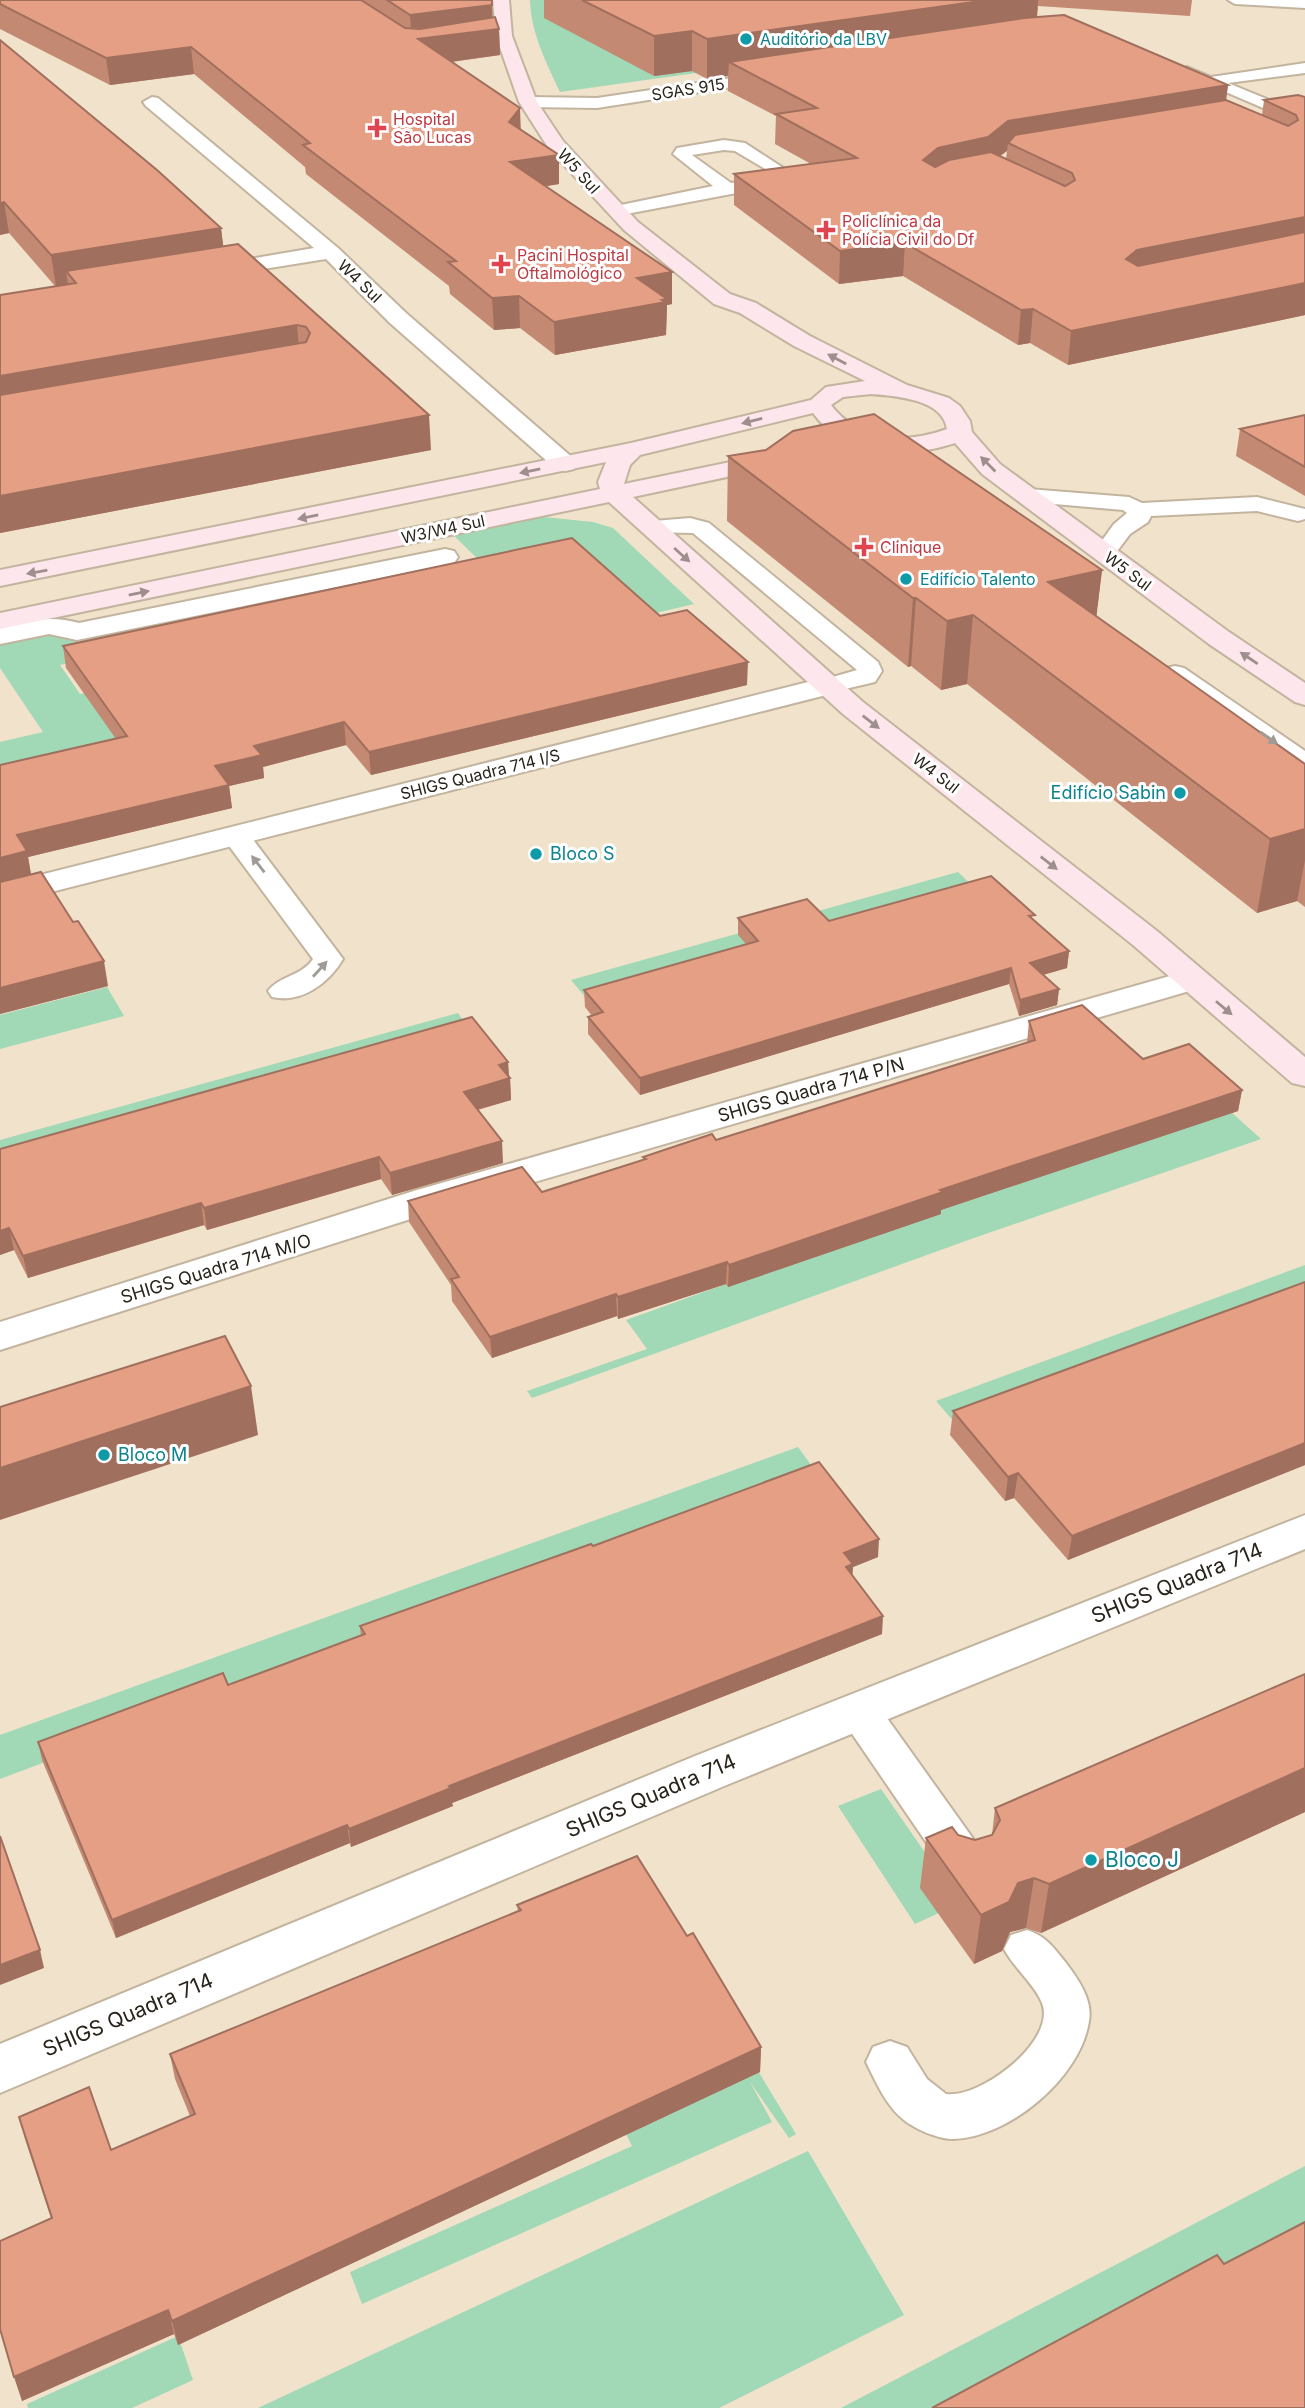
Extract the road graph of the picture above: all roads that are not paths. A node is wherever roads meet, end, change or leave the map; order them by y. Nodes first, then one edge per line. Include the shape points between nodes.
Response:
1 (501, 0) edge
2 (1235, 0) edge
3 (1305, 4) edge
4 (1175, 66) edge
5 (1305, 68) edge
6 (785, 75) edge
7 (1210, 81) junction
8 (1272, 91) dead end
9 (1245, 95) junction
10 (152, 102) dead end
11 (528, 102) junction
12 (597, 103) junction
13 (1284, 112) junction
14 (1244, 117) edge
15 (539, 119) junction
16 (1305, 121) edge
17 (728, 188) junction
18 (616, 211) junction
19 (331, 252) junction
20 (181, 276) edge
21 (722, 299) junction
22 (785, 356) dead end
23 (898, 388) junction
24 (818, 395) junction
25 (960, 433) junction
26 (887, 445) junction
27 (829, 449) edge
28 (631, 450) junction
29 (804, 454) edge
30 (565, 464) junction
31 (613, 492) junction
32 (1028, 496) junction
33 (546, 507) junction
34 (1136, 510) junction
35 (1298, 514) dead end
36 (650, 527) junction
37 (1104, 553) junction
38 (445, 556) dead end
39 (77, 564) junction
40 (0, 578) edge
41 (103, 600) junction
42 (0, 621) edge
43 (0, 636) edge
44 (1153, 657) edge
45 (828, 686) junction
46 (1305, 696) edge
47 (1305, 763) edge
48 (235, 835) junction
49 (0, 894) edge
50 (1191, 980) junction
51 (283, 991) dead end
52 (1305, 1075) edge
53 (431, 1199) joint
54 (0, 1336) edge
55 (1305, 1531) edge
56 (859, 1711) junction
57 (969, 1869) edge
58 (1027, 1949) dead end
59 (890, 2062) dead end
60 (0, 2069) edge

1 - 11 main road, W5 Sul via 497,37
2 - 3 lane
4 - 7 lane
5 - 7 lane
6 - 12 lane, SGAS 915
7 - 9 lane
8 - 9 lane
9 - 13 lane
10 - 19 street, W4 Sul
11 - 12 lane, SGAS 915
11 - 15 main road, W5 Sul
12 - 15 lane, SGAS 915
13 - 14 lane
13 - 16 lane
15 - 18 main road, W5 Sul via 556,145
17 - 17 lane via 681,153 739,146 783,173 773,181
17 - 18 lane
18 - 21 main road, W5 Sul
19 - 20 street
19 - 30 street, W4 Sul via 398,318
21 - 22 main road, W5 Sul via 739,321
23 -> 21 main road, W5 Sul via 802,341 748,308
23 - 24 main road via 854,388
23 - 25 main road, W5 Sul via 951,411 960,422
24 - 26 main road via 824,415 849,433
24 -> 28 main road
25 - 26 main road via 921,444
32 -> 25 main road, W5 Sul via 992,468
26 - 27 main road
28 - 30 main road
28 - 31 main road via 614,472
29 - 31 main road, W3/W4 Sul
30 -> 39 main road
31 - 33 main road, W3/W4 Sul
31 - 36 main road, W4 Sul
32 - 34 lane via 1129,504
32 - 37 main road, W5 Sul
33 - 36 main road via 604,509
41 -> 33 main road, W3/W4 Sul
34 - 35 lane via 1257,504
34 - 37 lane via 1140,517 1122,530
36 -> 45 main road, W4 Sul
36 - 45 lane via 701,528 869,667 866,677
46 -> 37 main road, W5 Sul
38 - 43 street via 77,632 54,624
39 -> 40 main road
39 - 41 main road
41 - 42 main road, W3/W4 Sul
44 -> 47 lane
45 - 48 street, SHIGS Quadra 714 I/S
45 -> 50 main road, W4 Sul
48 - 49 street, SHIGS Quadra 714 I/S
51 -> 48 lane via 322,971 328,959
50 -> 52 main road, W4 Sul
50 - 53 street, SHIGS Quadra 714 P/N
53 - 54 street, SHIGS Quadra 714 M/O
55 - 56 street, SHIGS Quadra 714
56 - 57 lane
56 - 60 street, SHIGS Quadra 714
58 - 59 lane via 1065,2001 1065,2019 1060,2039 1042,2065 1008,2098 981,2111 952,2117 917,2101

